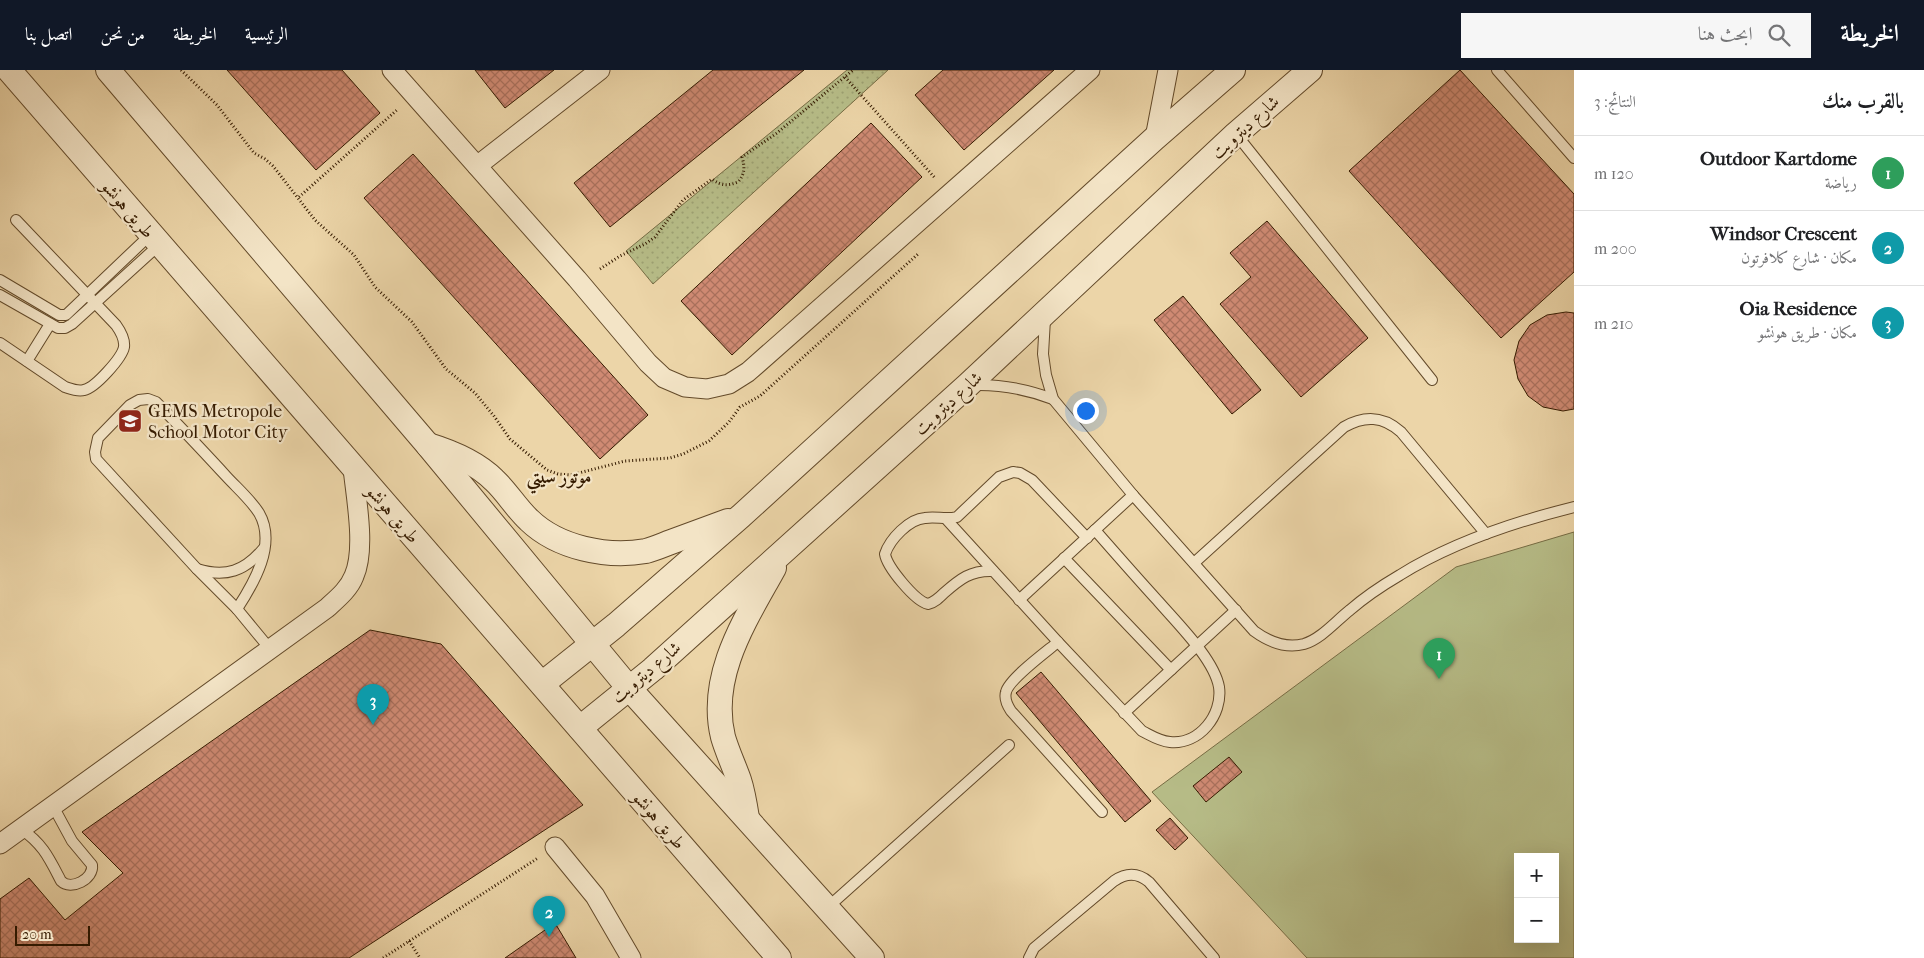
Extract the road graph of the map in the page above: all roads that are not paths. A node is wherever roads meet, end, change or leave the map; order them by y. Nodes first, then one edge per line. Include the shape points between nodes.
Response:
1 (9, 70) edge
2 (108, 70) edge
3 (392, 70) edge
4 (600, 70) edge
5 (1090, 70) edge
6 (1168, 70) edge
7 (1233, 70) edge
8 (1310, 70) edge
9 (1497, 70) edge
10 (26, 81) edge
11 (1236, 134) junction
12 (1155, 138) junction
13 (1574, 158) edge
14 (477, 166) junction
15 (16, 220) dead end
16 (155, 240) junction
17 (0, 280) edge
18 (0, 295) edge
19 (88, 295) junction
20 (96, 303) junction
21 (1046, 313) junction
22 (50, 324) junction
23 (0, 343) edge
24 (27, 360) junction
25 (1432, 380) dead end
26 (968, 385) junction
27 (1053, 399) junction
28 (427, 444) junction
29 (353, 468) junction
30 (1133, 495) junction
31 (1574, 507) edge
32 (741, 516) junction
33 (947, 520) junction
34 (1091, 534) junction
35 (1486, 534) junction
36 (264, 548) junction
37 (782, 552) junction
38 (1064, 558) junction
39 (1194, 563) junction
40 (196, 569) junction
41 (993, 571) junction
42 (1018, 600) junction
43 (238, 609) junction
44 (1236, 610) junction
45 (1058, 642) junction
46 (593, 644) junction
47 (1197, 646) junction
48 (270, 649) junction
49 (1171, 670) junction
50 (542, 684) junction
51 (628, 687) junction
52 (1124, 713) junction
53 (580, 728) junction
54 (1009, 745) dead end
55 (53, 806) junction
56 (1102, 812) dead end
57 (747, 818) junction
58 (21, 829) junction
59 (0, 844) edge
60 (555, 847) road end
61 (827, 908) junction
62 (772, 956) edge
63 (631, 958) edge
64 (872, 958) edge
65 (1029, 958) edge
66 (1214, 958) edge

1 - 10 street, طريق هونشو
2 - 28 street
3 - 14 street
4 - 14 street
5 - 14 street via 748,372 729,384 707,389 685,387 664,378 648,363
6 - 12 street
7 - 12 street
8 - 11 street, شارع ديترويت
9 - 13 lane
10 - 16 street, طريق هونشو
11 - 21 street, شارع ديترويت
11 - 25 lane
12 - 32 street
15 - 19 lane
16 - 19 lane
16 - 20 lane
16 - 29 street, طريق هونشو
17 - 19 lane via 62,316 69,314
18 - 22 lane
19 - 20 lane
20 - 22 lane via 69,327 62,329
20 - 24 lane via 121,332 124,348 121,356 93,386 85,390 65,388
21 - 26 street, شارع ديترويت
21 - 27 lane via 1043,354
22 - 24 lane
23 - 24 lane
26 - 27 lane via 1009,386
26 - 37 street, شارع ديترويت
27 - 30 lane
28 - 32 street via 472,463 494,479 529,521 550,535 573,546 599,552 647,551
28 - 46 street
29 - 48 street via 360,556 354,576 343,594 327,608
29 - 50 street, طريق هونشو
30 - 34 lane
30 - 39 lane
31 - 35 lane
32 - 46 street
33 - 34 lane via 964,512 999,477 1013,472 1032,480
33 - 41 lane
33 - 41 lane via 924,518 911,522 890,543 884,554 889,566 918,600 933,603 966,575
34 - 38 lane
34 - 47 lane
35 - 39 lane via 1401,432 1384,420 1364,418 1344,427
35 - 44 lane via 1402,573 1305,643 1292,646 1265,639
36 - 40 lane via 255,559 234,571 221,574
36 - 40 lane via 263,524 253,506 156,402 139,400 98,438 94,452 96,458
36 - 43 lane via 257,575
37 - 51 street, شارع ديترويت via 653,669
37 - 57 street via 730,652 722,689 723,736
38 - 42 lane
38 - 49 lane
39 - 44 lane
40 - 43 lane
41 - 42 lane
42 - 45 lane
43 - 48 lane
44 - 47 lane
45 - 52 lane
45 - 56 lane via 1012,681 1006,691 1007,704
46 - 50 street
46 - 51 street
47 - 49 lane
47 - 52 lane via 1219,686 1220,702 1214,718 1203,731 1189,739 1173,742 1156,739 1142,731
48 - 55 street
49 - 52 lane
50 - 53 street, طريق هونشو
51 - 53 street, شارع ديترويت
51 - 57 street
53 - 62 street, طريق هونشو
54 - 61 lane
55 - 58 street
55 - 58 lane via 72,841 92,865 90,876 75,885 65,885 43,848
57 - 61 street
58 - 59 street
60 - 63 street via 594,896
61 - 64 street
65 - 66 lane via 1034,948 1114,881 1132,874 1149,882

